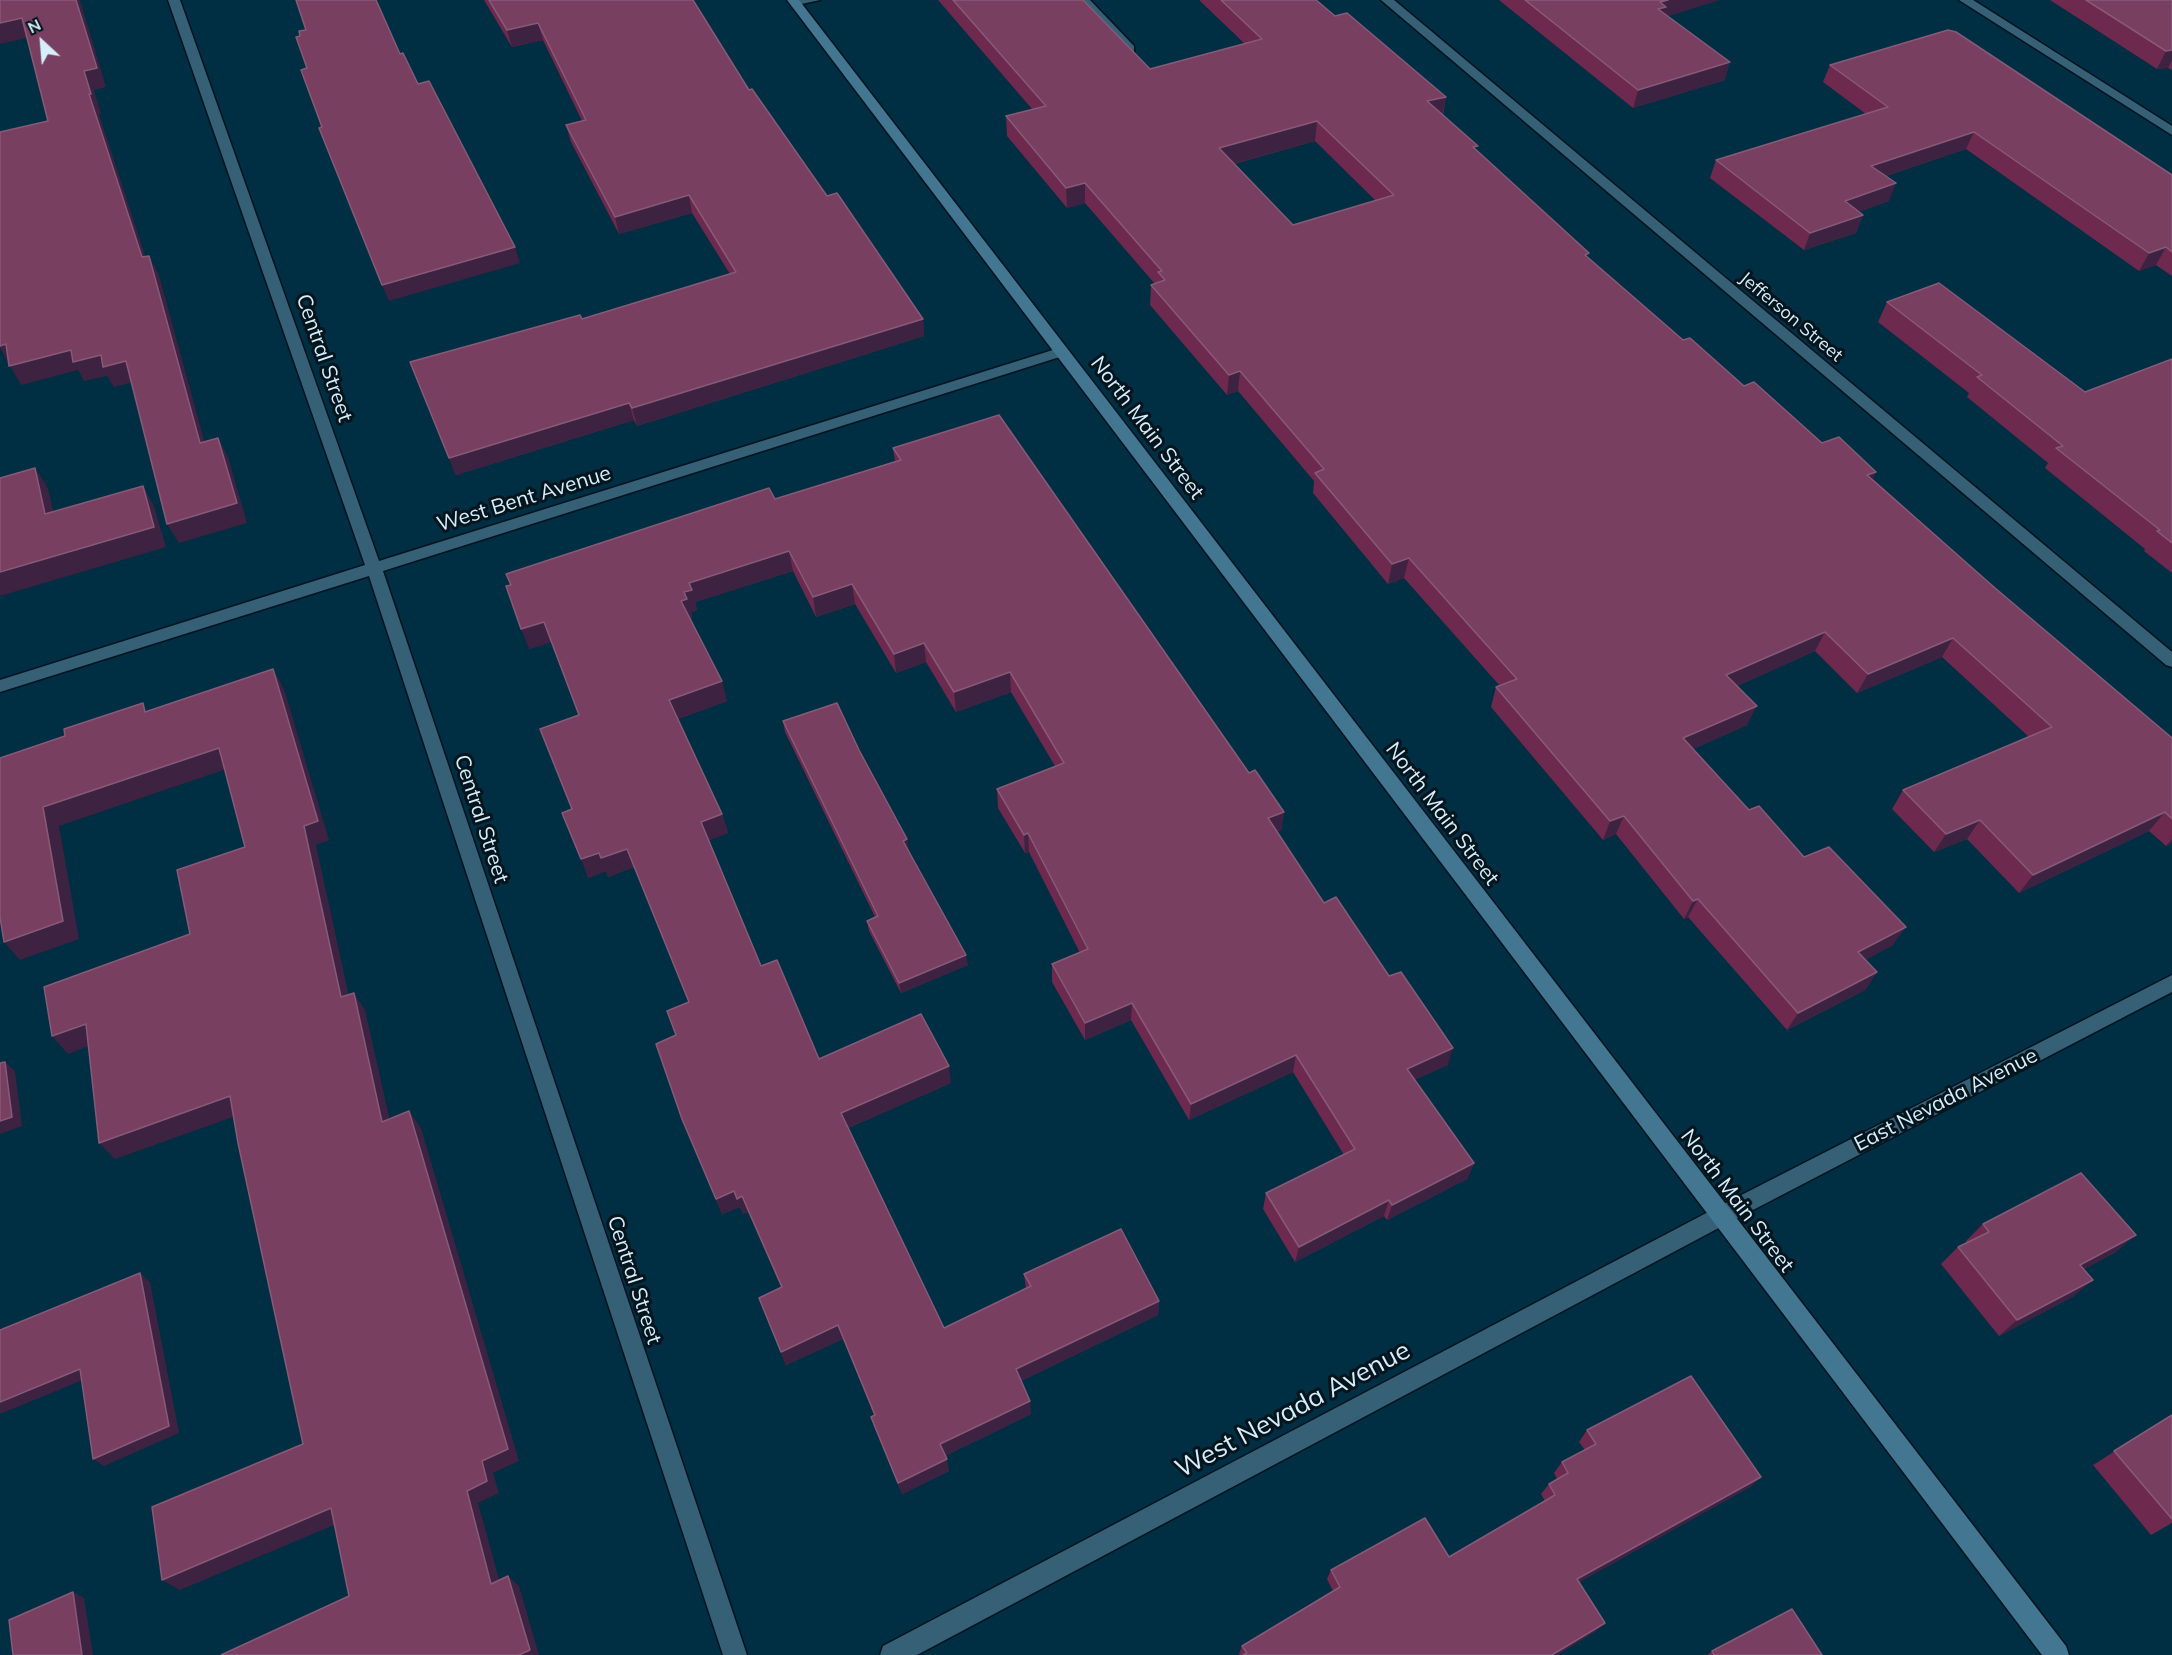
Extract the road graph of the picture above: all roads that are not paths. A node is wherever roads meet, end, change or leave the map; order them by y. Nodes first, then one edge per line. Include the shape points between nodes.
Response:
1 (174, 0) edge
2 (1084, 0) edge
3 (1387, 0) edge
4 (1965, 0) edge
5 (801, 1) edge
6 (1140, 60) edge
7 (2172, 131) edge
8 (1061, 352) junction
9 (374, 568) junction
10 (2172, 661) edge
11 (0, 686) edge
12 (2172, 983) edge
13 (1721, 1216) junction
14 (735, 1655) edge
15 (892, 1655) edge
16 (2057, 1655) edge

1 - 9 street, Central Street
2 - 6 street
3 - 10 street, Jefferson Street
4 - 7 street
5 - 8 main road, North Main Street
8 - 9 street, West Bent Avenue
8 - 13 main road, North Main Street
9 - 11 street, West Bent Avenue
9 - 14 street, Central Street
12 - 13 street, East Nevada Avenue
13 - 15 street, West Nevada Avenue
13 - 16 main road, North Main Street

